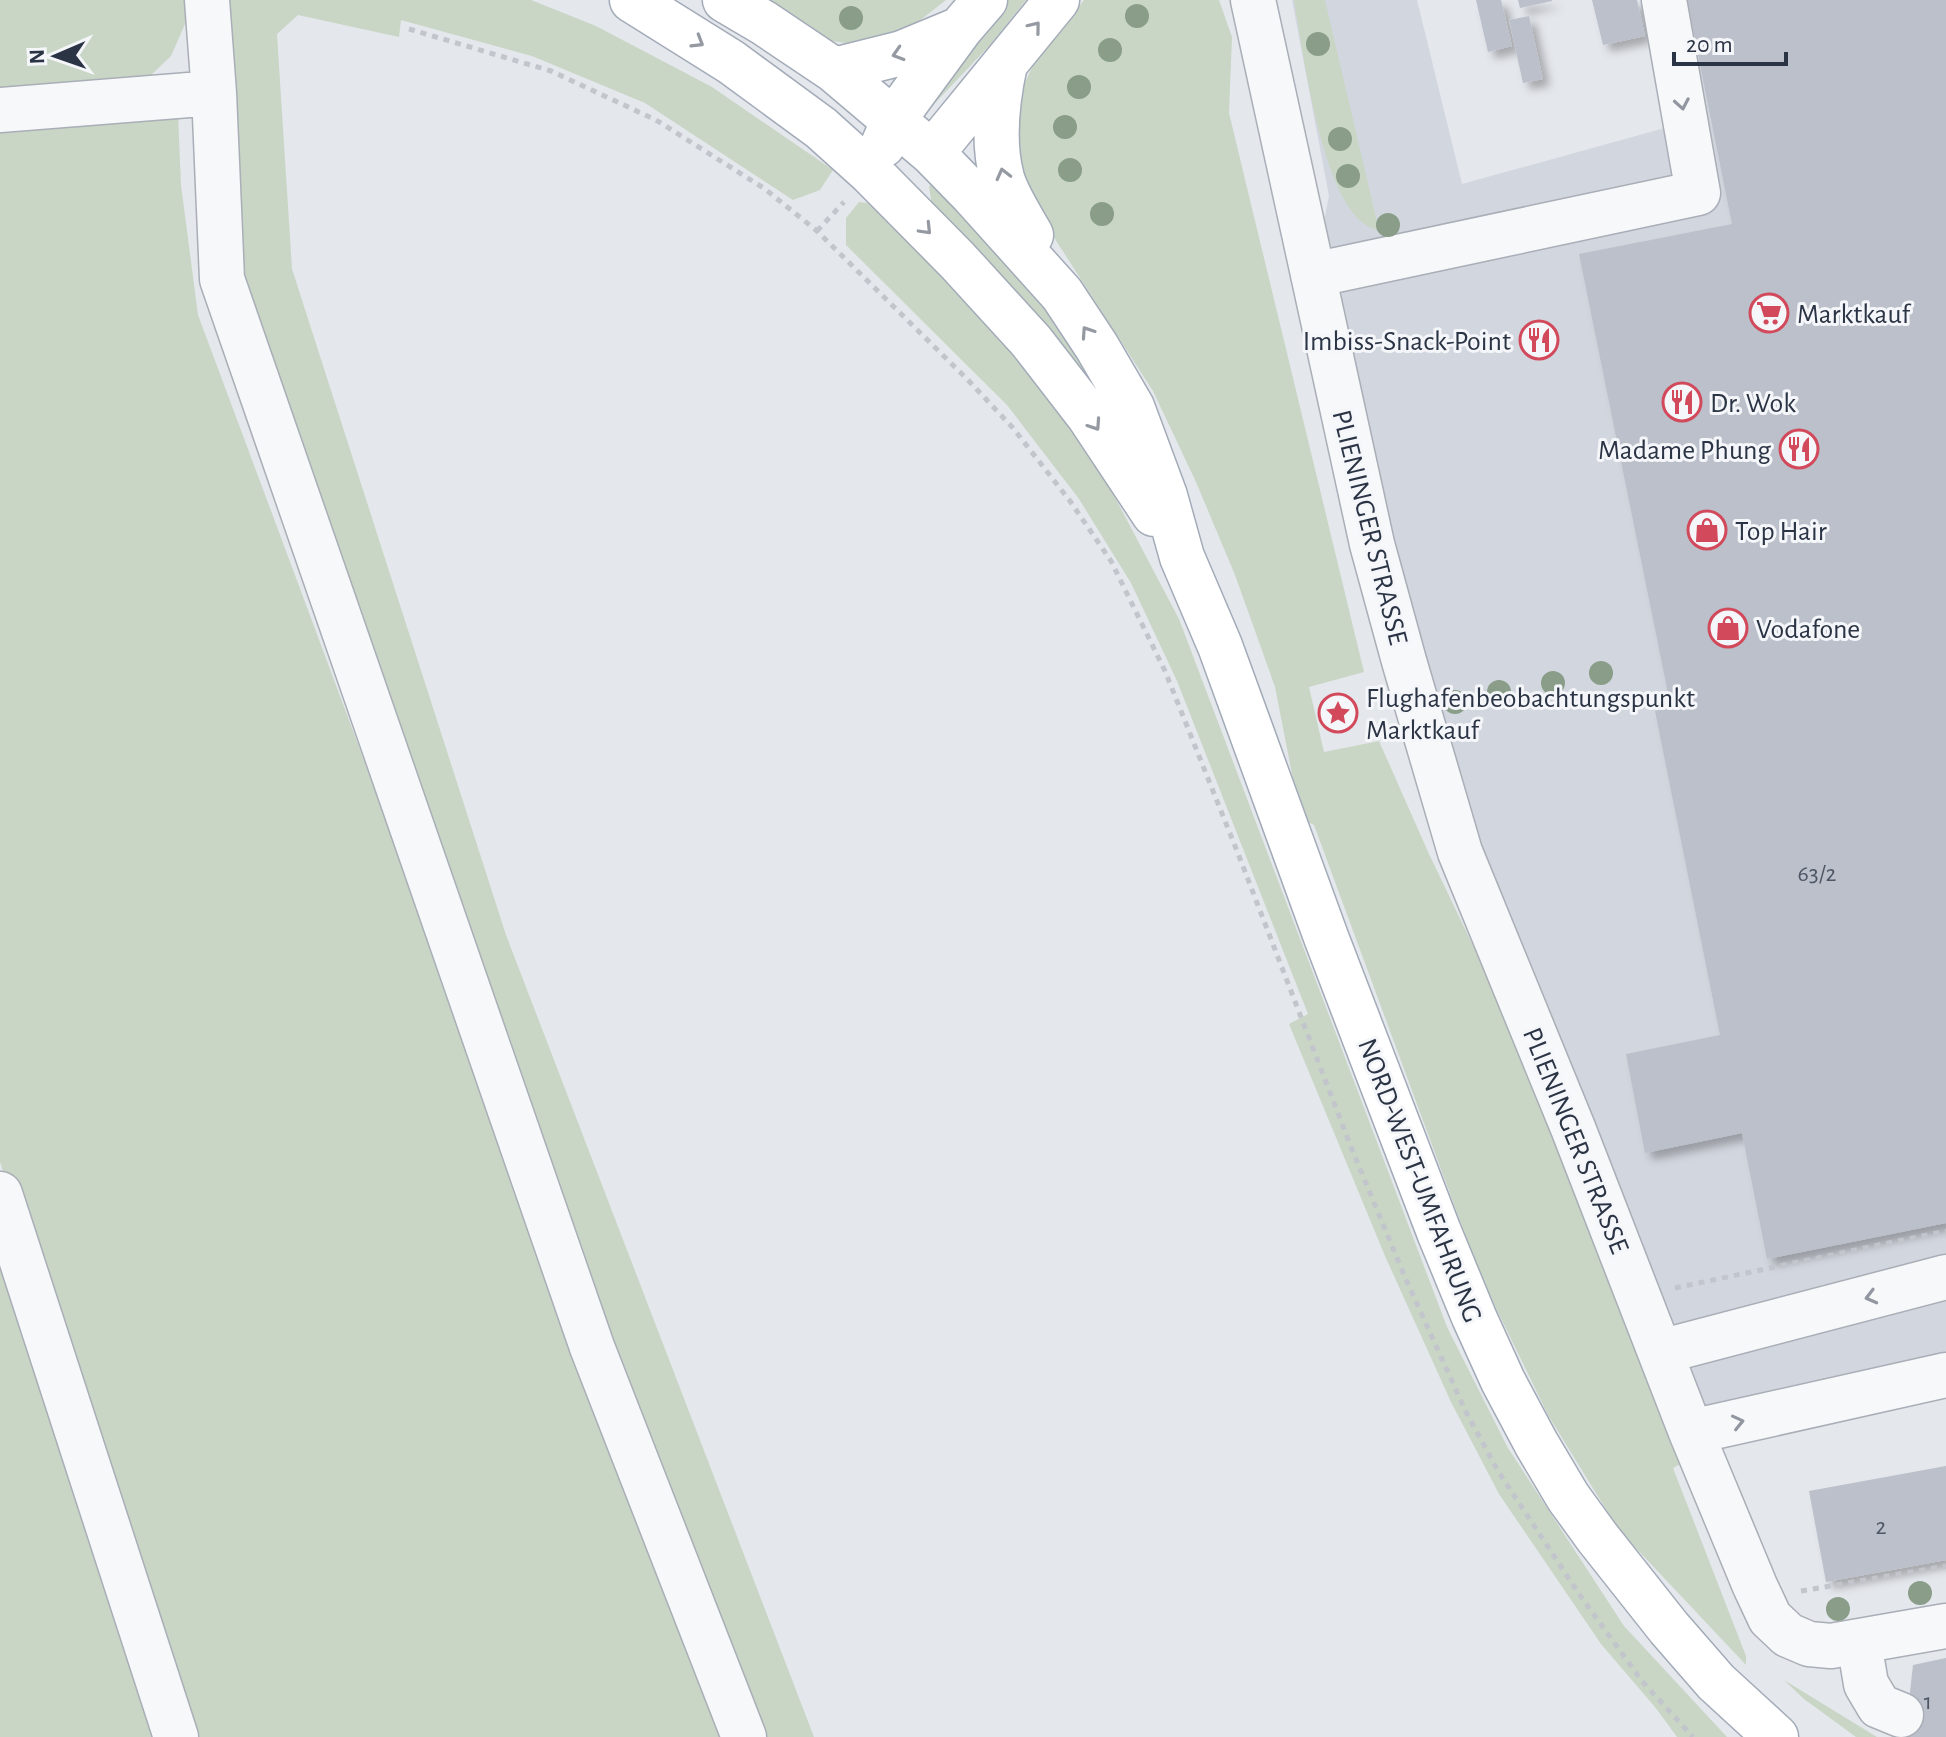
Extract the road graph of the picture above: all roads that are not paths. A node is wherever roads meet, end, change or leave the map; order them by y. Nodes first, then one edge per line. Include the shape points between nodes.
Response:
1 (207, 0) edge
2 (632, 0) edge
3 (725, 0) edge
4 (1057, 0) edge
5 (1253, 0) edge
6 (1664, 0) edge
7 (972, 15) edge
8 (1005, 64) junction
9 (834, 70) junction
10 (214, 93) junction
11 (0, 110) edge
12 (894, 119) junction
13 (932, 153) junction
14 (871, 173) junction
15 (1313, 275) junction
16 (1062, 294) junction
17 (1182, 557) junction
18 (0, 1194) edge
19 (1946, 1277) edge
20 (1660, 1352) junction
21 (1946, 1375) edge
22 (1691, 1432) junction
23 (1946, 1626) edge
24 (1859, 1642) junction
25 (1901, 1715) dead end
26 (176, 1737) edge
27 (744, 1737) edge
28 (1776, 1737) edge

1 - 10 street
2 -> 14 main road, NORD-WEST-UMFAHRUNG via 731,62 821,128
3 - 9 main road, NORD-WEST-UMFAHRUNG
8 -> 4 main road
5 - 15 street, PLIENINGER STRASSE
6 -> 15 street via 1698,193
7 -> 9 main road via 902,53
7 - 12 main road
8 - 13 main road
16 -> 8 main road via 1002,180 996,106
9 - 12 main road, NORD-WEST-UMFAHRUNG
10 - 11 street
10 - 27 street via 222,279 592,1347
12 - 13 main road, NORD-WEST-UMFAHRUNG
12 - 14 main road
13 - 14 main road
13 - 16 main road, NORD-WEST-UMFAHRUNG
14 -> 17 main road, NORD-WEST-UMFAHRUNG via 1031,341 1089,416
15 - 20 street, PLIENINGER STRASSE via 1387,604 1460,852
17 -> 16 main road, NORD-WEST-UMFAHRUNG via 1132,407
17 - 28 main road, NORD-WEST-UMFAHRUNG via 1439,1232 1503,1381 1568,1497 1605,1547 1716,1682
18 - 26 street
19 -> 20 street
20 - 22 street, PLIENINGER STRASSE
22 -> 21 street
22 - 24 street, PLIENINGER STRASSE via 1770,1618 1788,1635 1809,1644
23 - 24 street
24 - 25 street via 1866,1684 1879,1706

